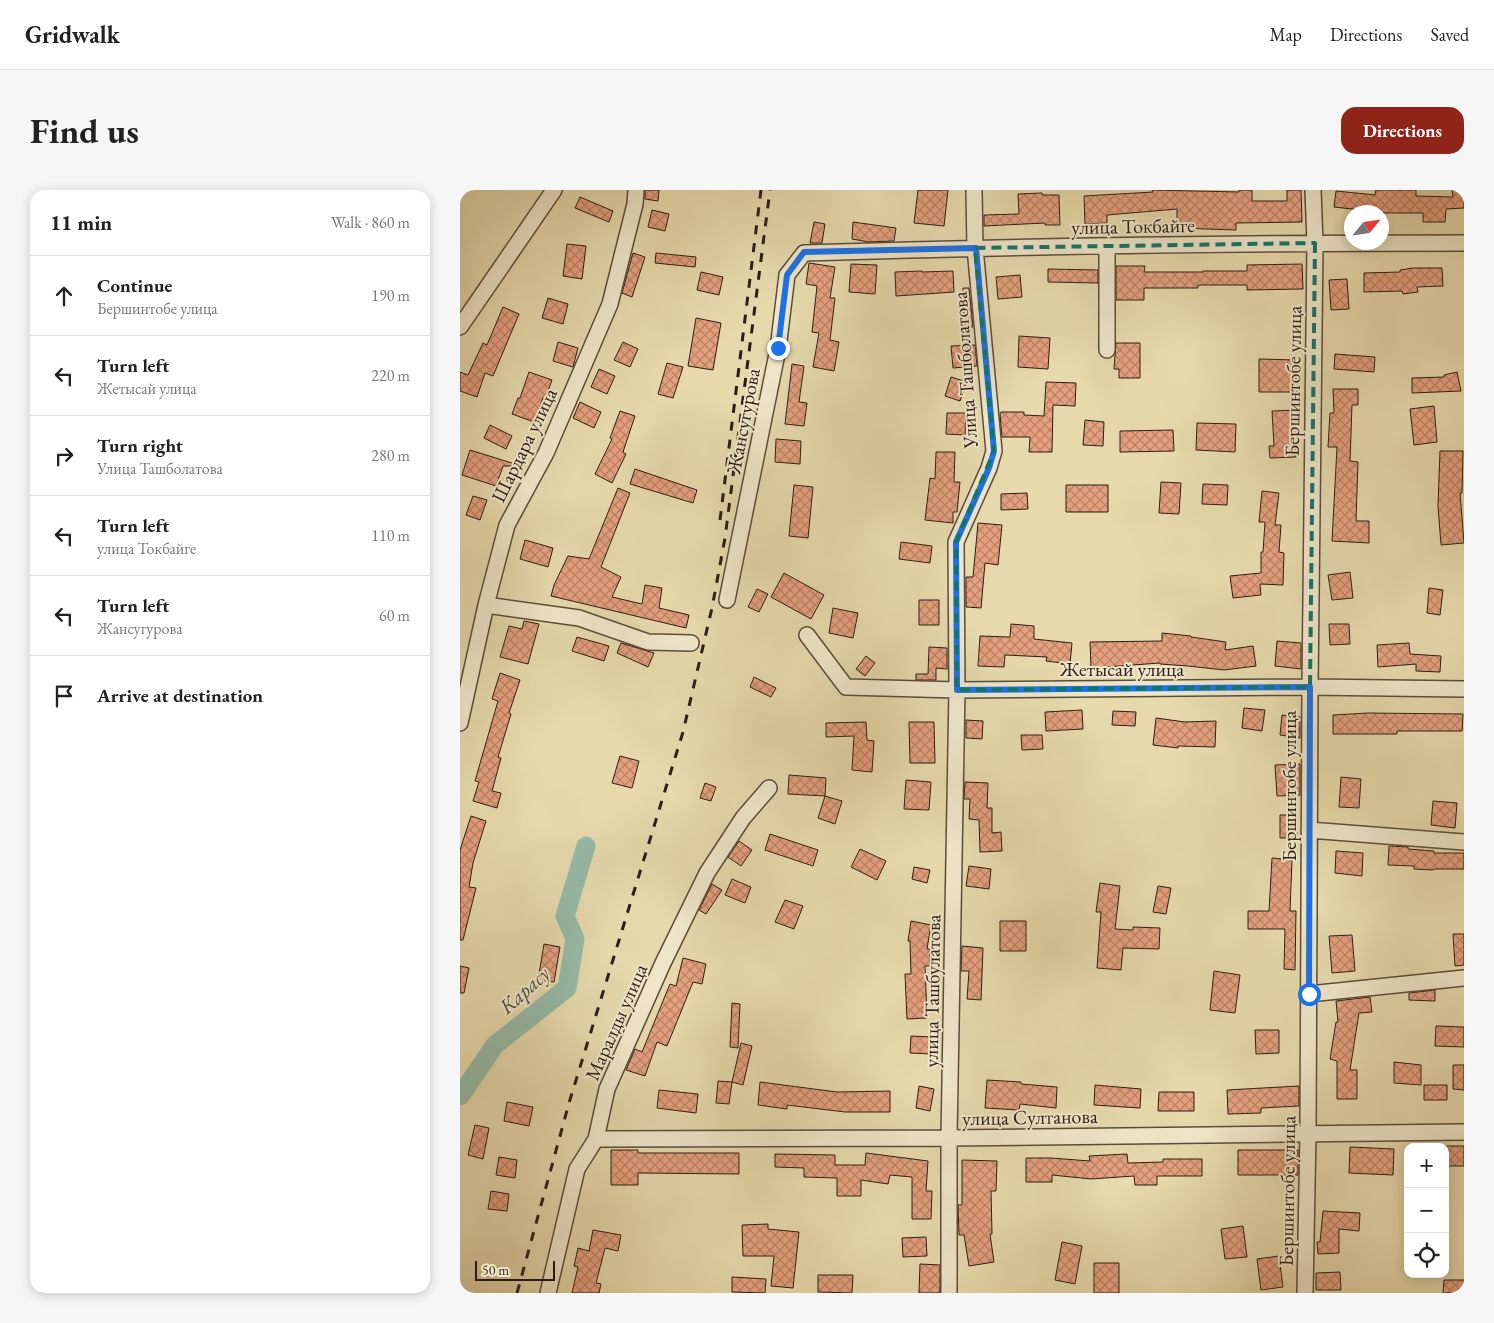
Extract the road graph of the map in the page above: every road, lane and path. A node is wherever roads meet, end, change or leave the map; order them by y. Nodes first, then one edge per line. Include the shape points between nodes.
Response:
1 (554, 190) edge
2 (636, 190) edge
3 (974, 190) edge
4 (1313, 190) edge
5 (1315, 243) junction
6 (1464, 243) edge
7 (1107, 247) junction
8 (976, 248) junction
9 (804, 252) joint
10 (460, 327) edge
11 (1107, 350) dead end
12 (727, 600) dead end
13 (486, 605) junction
14 (807, 635) dead end
15 (691, 643) dead end
16 (1310, 687) junction
17 (1464, 689) edge
18 (957, 690) junction
19 (460, 723) edge
20 (769, 788) dead end
21 (1309, 830) junction
22 (1464, 842) edge
23 (1464, 978) edge
24 (1309, 994) junction
25 (1464, 1132) edge
26 (1308, 1133) junction
27 (949, 1138) junction
28 (596, 1139) junction
29 (548, 1293) edge
30 (949, 1293) edge
31 (1306, 1293) edge

1 - 10 street
2 - 13 street, Шардара улица via 610,304 546,453 507,526
3 - 8 street, Улица Ташболатова
4 - 5 street, Бершинтобе улица
5 - 6 street, улица Токбайге
5 - 7 street, улица Токбайге
5 - 16 street, Бершинтобе улица
7 - 8 street, улица Токбайге
7 - 11 street
8 - 9 street, улица Токбайге
8 - 18 street, Улица Ташболатова via 994,451 956,542
9 - 12 street, Жансугурова via 787,275 778,348
13 - 15 street via 579,618 648,642
13 - 19 street, Шардара улица
14 - 18 street, Жетысай улица via 846,688
16 - 17 street, Жетысай улица
16 - 18 street, Жетысай улица
16 - 21 street, Бершинтобе улица
18 - 27 street, улица Ташбулатова
20 - 28 street, Маралды улица via 743,818 707,873 607,1089
21 - 22 street
21 - 24 street, Бершинтобе улица
23 - 24 street
24 - 26 street, Бершинтобе улица
25 - 26 street, улица Султанова
26 - 27 street, улица Султанова
26 - 31 street, Бершинтобе улица
27 - 28 street, улица Султанова
27 - 30 street, улица Ташбулатова
28 - 29 street, Маралды улица via 577,1169

